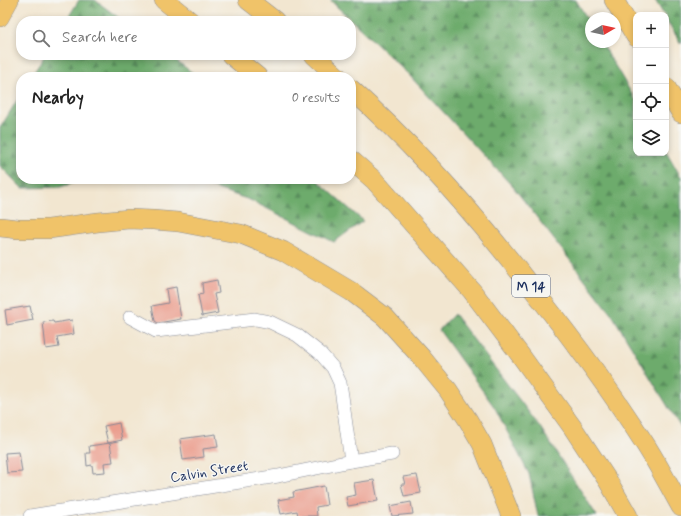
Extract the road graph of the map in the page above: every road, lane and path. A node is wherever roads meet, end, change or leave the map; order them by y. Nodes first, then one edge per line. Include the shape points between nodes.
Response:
1 (10, 0) edge
2 (164, 0) edge
3 (248, 0) edge
4 (614, 0) edge
5 (184, 16) edge
6 (269, 16) edge
7 (0, 18) edge
8 (633, 32) edge
9 (237, 60) edge
10 (319, 60) edge
11 (252, 72) edge
12 (333, 72) edge
13 (356, 93) edge
14 (669, 93) edge
15 (681, 113) edge
16 (356, 164) edge
17 (0, 227) edge
18 (130, 317) dead end
19 (392, 454) dead end
20 (351, 461) junction
21 (681, 507) edge
22 (30, 516) edge
23 (511, 516) edge
24 (628, 516) edge

1 - 7 main road
2 - 5 highway
3 - 6 highway
4 - 8 highway
9 - 11 highway
10 - 12 highway
13 - 21 highway, M 14 via 446,184 508,256 600,378 646,445
14 - 15 highway
16 - 24 highway via 374,180 472,291 573,428
17 - 23 highway via 49,229 129,219 178,222 241,234 283,251 352,292 385,317 422,358 448,390 482,444
18 - 20 street via 156,331 255,318 270,322 297,336 320,353 333,368 340,383
19 - 20 street, Calvin Street
20 - 22 street, Calvin Street via 278,476

